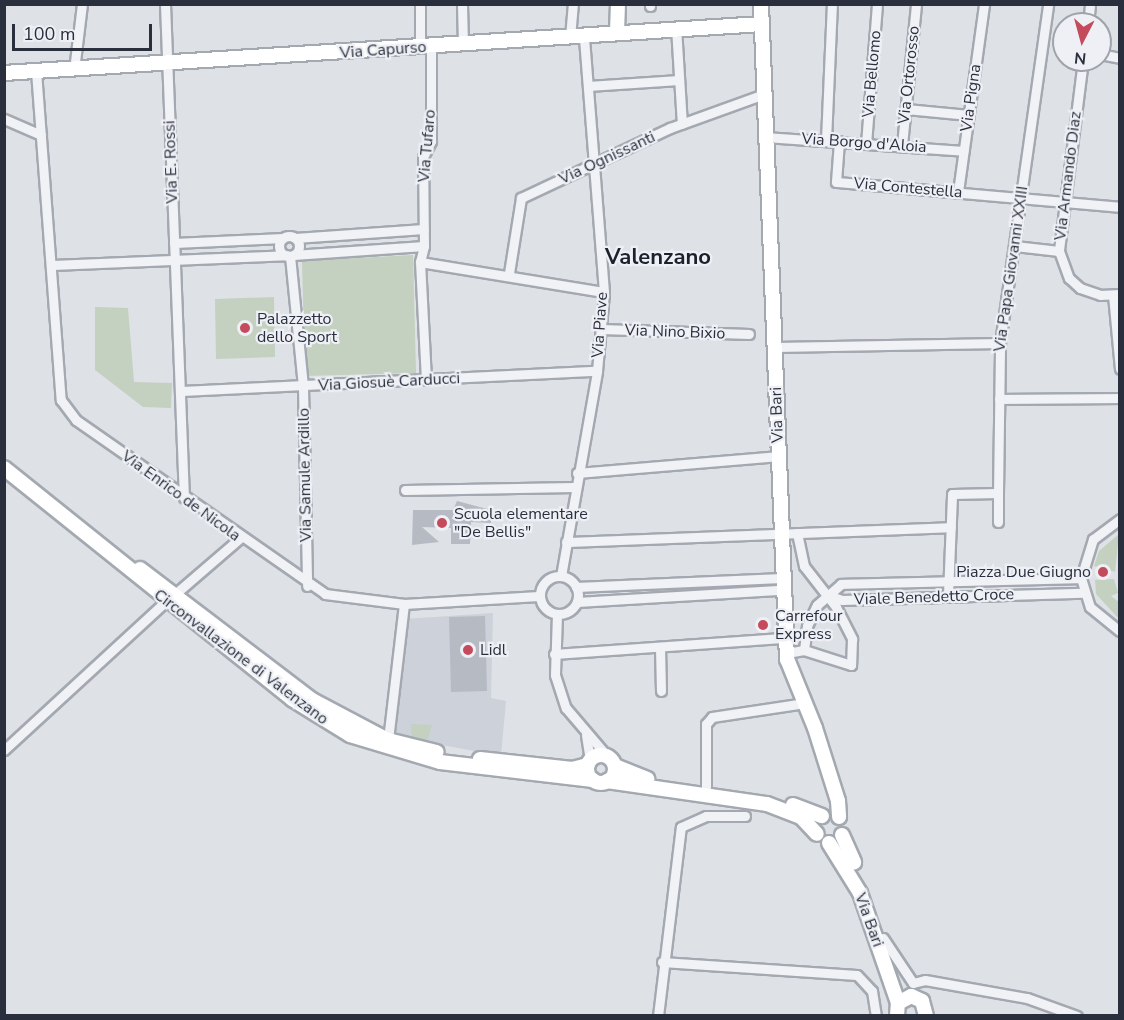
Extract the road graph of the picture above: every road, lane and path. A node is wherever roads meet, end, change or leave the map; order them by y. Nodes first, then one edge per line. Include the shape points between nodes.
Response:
1 (82, 4) edge
2 (165, 4) edge
3 (420, 4) edge
4 (462, 4) edge
5 (573, 4) edge
6 (618, 4) edge
7 (761, 4) edge
8 (832, 4) edge
9 (877, 4) edge
10 (916, 4) edge
11 (984, 4) edge
12 (1048, 4) edge
13 (761, 24) junction
14 (676, 27) junction
15 (617, 32) junction
16 (577, 37) junction
17 (462, 45) junction
18 (426, 47) junction
19 (168, 65) junction
20 (74, 70) junction
21 (36, 71) junction
22 (1081, 72) edge
23 (4, 73) edge
24 (679, 80) junction
25 (588, 86) junction
26 (764, 94) junction
27 (906, 109) junction
28 (969, 115) junction
29 (4, 119) edge
30 (682, 124) junction
31 (41, 135) junction
32 (765, 137) junction
33 (826, 140) junction
34 (839, 141) junction
35 (866, 144) junction
36 (902, 146) junction
37 (964, 151) junction
38 (593, 166) junction
39 (958, 192) junction
40 (1021, 198) junction
41 (1065, 202) junction
42 (1119, 207) edge
43 (424, 229) junction
44 (394, 230) junction
45 (283, 238) junction
46 (295, 238) junction
47 (199, 242) junction
48 (174, 243) junction
49 (424, 246) junction
50 (1015, 246) junction
51 (395, 248) junction
52 (1059, 251) junction
53 (290, 255) junction
54 (200, 258) junction
55 (174, 259) junction
56 (420, 262) junction
57 (51, 265) junction
58 (509, 273) junction
59 (604, 292) junction
60 (1116, 295) edge
61 (601, 329) junction
62 (749, 334) dead end
63 (1000, 343) junction
64 (774, 347) junction
65 (1119, 369) edge
66 (597, 371) junction
67 (426, 380) junction
68 (303, 387) junction
69 (182, 391) junction
70 (1119, 398) edge
71 (999, 399) junction
72 (779, 456) junction
73 (4, 468) edge
74 (577, 473) junction
75 (574, 488) junction
76 (405, 490) dead end
77 (998, 492) junction
78 (184, 498) junction
79 (1119, 519) edge
80 (998, 522) dead end
81 (951, 527) junction
82 (797, 533) junction
83 (782, 534) junction
84 (240, 538) junction
85 (566, 542) junction
86 (561, 576) junction
87 (1081, 578) junction
88 (949, 581) junction
89 (782, 584) junction
90 (307, 586) junction
91 (576, 587) junction
92 (1083, 593) junction
93 (827, 595) junction
94 (948, 595) junction
95 (539, 596) junction
96 (171, 597) junction
97 (577, 602) junction
98 (404, 604) junction
99 (557, 614) junction
100 (1119, 631) edge
101 (786, 645) junction
102 (660, 647) junction
103 (804, 650) junction
104 (554, 654) junction
105 (661, 691) dead end
106 (805, 703) junction
107 (586, 735) junction
108 (388, 740) junction
109 (4, 750) edge
110 (611, 761) junction
111 (589, 763) junction
112 (600, 781) junction
113 (708, 791) junction
114 (829, 815) junction
115 (706, 816) junction
116 (745, 816) dead end
117 (817, 834) junction
118 (842, 835) junction
119 (829, 843) junction
120 (662, 962) junction
121 (906, 999) edge
122 (925, 1010) edge
123 (658, 1016) edge
124 (876, 1016) edge
125 (937, 1016) edge
126 (1077, 1016) edge

1 - 20 street
2 - 19 street, Via E. Rossi
3 - 18 street, Via Tufaro
4 - 17 street
5 - 16 street, Via Piave
6 - 15 main road
7 - 13 main road, Via Bari
8 - 33 street
9 - 35 street, Via Bellomo
10 - 27 street, Via Ortorosso
11 - 28 street, Via Pigna
12 - 40 street, Via Papa Giovanni XXIII
13 - 14 main road, Via Capurso
13 - 26 main road, Via Bari
14 - 15 main road, Via Capurso
14 - 24 street
15 - 16 main road, Via Capurso
16 - 17 main road, Via Capurso
16 - 25 street, Via Piave
17 - 18 main road, Via Capurso
18 - 19 main road, Via Capurso
18 - 43 street, Via Tufaro via 431,141 423,157
19 - 20 main road, Via Capurso
19 - 48 street, Via E. Rossi
20 - 21 main road, Via Capurso
21 - 23 main road, Via Capurso
21 - 31 street
22 - 41 street, Via Armando Diaz
24 - 25 street
24 - 30 street
25 - 38 street, Via Piave
26 - 30 street, Via Ognissanti
26 - 32 main road, Via Bari
27 - 28 street
27 - 36 street, Via Ortorosso
28 - 37 street, Via Pigna
29 - 31 street
30 - 38 street, Via Ognissanti
31 - 57 street
32 - 33 street, Via Borgo d'Aloia
32 - 64 main road, Via Bari
33 - 34 street, Via Borgo d'Aloia
34 - 35 street, Via Borgo d'Aloia
34 - 39 street, Via Contestella via 836,182
35 - 36 street, Via Borgo d'Aloia
36 - 37 street, Via Borgo d'Aloia
37 - 39 street, Via Pigna
38 - 58 street, Via Ognissanti via 521,198
38 - 59 street, Via Piave
39 - 40 street, Via Contestella
40 - 41 street, Via Contestella
40 - 50 street, Via Papa Giovanni XXIII
41 - 42 street, Via Contestella
41 - 52 street, Via Armando Diaz
43 - 44 street
43 - 49 street, Via Tufaro
44 - 46 street
44 - 51 street
45 - 46 street
45 - 47 street
45 - 53 street via 280,249
46 - 53 street via 299,247
47 - 48 street
47 - 54 street
48 - 55 street, Via E. Rossi
49 - 51 street
49 - 56 street, Via Tufaro
50 - 52 street
50 - 63 street, Via Papa Giovanni XXIII
51 - 53 street
52 - 60 street, Via Armando Diaz via 1065,272 1080,288
53 - 54 street
53 - 68 street, Via Samule Ardillo
54 - 55 street
55 - 57 street
55 - 69 street, Via E. Rossi
56 - 58 street
56 - 67 street, Via Tufaro
57 - 78 street, Via Enrico de Nicola via 61,400 76,420
58 - 59 street
59 - 61 street, Via Piave
60 - 65 street
61 - 62 street, Via Nino Bixio
61 - 66 street, Via Piave
63 - 64 street
63 - 71 street, Via Papa Giovanni XXIII
64 - 72 main road, Via Bari
66 - 67 street, Via Giosuè Carducci
66 - 74 street, Via Piave
67 - 68 street, Via Giosuè Carducci
68 - 69 street, Via Giosuè Carducci
68 - 90 street, Via Samule Ardillo
69 - 78 street, Via E. Rossi
70 - 71 street
71 - 77 street, Via Papa Giovanni XXIII
72 - 74 street
72 - 83 main road, Via Bari
73 - 96 main road, Circonvallazione di Valenzano
74 - 75 street, Via Piave
75 - 76 street
75 - 85 street, Via Piave
77 - 80 street, Via Papa Giovanni XXIII
77 - 81 street via 952,494
78 - 84 street, Via Enrico de Nicola
79 - 87 street via 1093,539 1082,560
81 - 82 street
81 - 88 street
82 - 83 street
82 - 93 street via 804,566
83 - 85 street
83 - 89 main road, Via Bari
84 - 90 street, Via Enrico de Nicola
84 - 96 street
85 - 86 street, Via Piave
86 - 91 street
86 - 95 street via 545,581
87 - 88 street, Viale Benedetto Croce
87 - 92 street
88 - 93 street, Viale Benedetto Croce via 841,584
88 - 94 street
89 - 91 street
89 - 97 street
89 - 101 main road, Via Bari
90 - 98 street, Via Enrico de Nicola via 345,600
91 - 97 street
92 - 94 street, Viale Benedetto Croce
92 - 100 street via 1098,617
93 - 94 street, Viale Benedetto Croce via 842,600
93 - 103 street via 807,626
93 - 103 street via 852,639 851,665
95 - 98 street, Via Enrico de Nicola
95 - 99 street via 547,610
96 - 108 main road, Circonvallazione di Valenzano via 312,700
96 - 109 street
96 - 112 main road, Circonvallazione di Valenzano via 308,711 370,744 450,764
97 - 99 street via 569,611
98 - 108 street
99 - 104 street
101 - 102 street
101 - 103 street
101 - 106 main road, Via Bari
102 - 104 street
102 - 105 street
104 - 107 street via 555,675 566,708
106 - 113 street via 712,717 706,724
106 - 114 main road, Via Bari via 833,785
107 - 110 street
107 - 111 street
108 - 111 main road, Circonvallazione di Valenzano via 509,763 572,769
110 - 111 main road, Circonvallazione di Valenzano
110 - 112 main road
110 - 113 main road, Circonvallazione di Valenzano via 639,778
111 - 112 main road
112 - 113 main road, Circonvallazione di Valenzano
113 - 114 main road, Circonvallazione di Valenzano via 764,797
113 - 115 street
113 - 117 main road, Circonvallazione di Valenzano via 792,812
114 - 117 main road via 816,824
114 - 118 main road, Via Bari
115 - 116 street
115 - 120 street via 681,827
117 - 119 main road, Circonvallazione di Valenzano
118 - 119 main road
118 - 121 main road, Via Bari
119 - 121 main road, Via Bari via 860,893
120 - 123 street
120 - 124 street via 850,973 867,982
121 - 122 main road
121 - 126 street via 925,980 1027,998
122 - 125 main road

